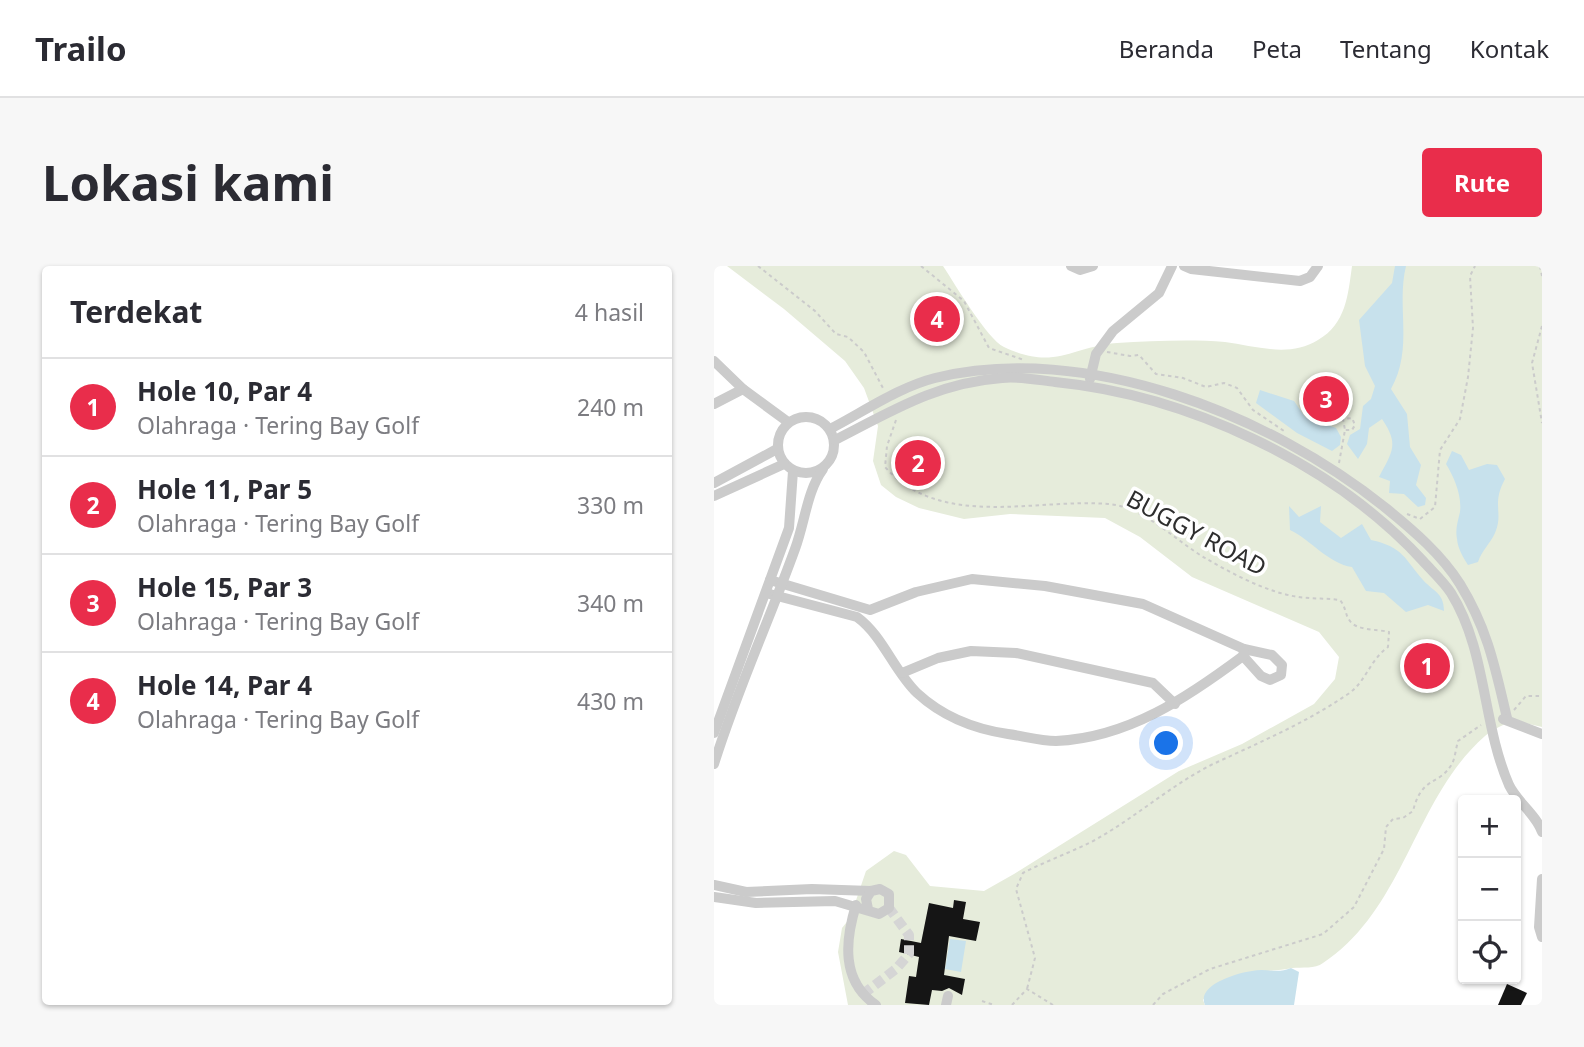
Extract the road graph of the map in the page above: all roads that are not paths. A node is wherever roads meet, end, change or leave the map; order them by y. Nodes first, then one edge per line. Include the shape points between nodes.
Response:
1 (1071, 266) edge
2 (1094, 266) edge
3 (1172, 266) edge
4 (1184, 266) edge
5 (1318, 266) edge
6 (1245, 270) edge
7 (714, 361) edge
8 (1090, 380) junction
9 (743, 389) junction
10 (714, 404) edge
11 (788, 422) junction
12 (833, 434) junction
13 (777, 449) junction
14 (789, 467) junction
15 (823, 468) junction
16 (714, 483) edge
17 (714, 496) edge
18 (770, 580) junction
19 (782, 584) junction
20 (766, 593) junction
21 (777, 597) junction
22 (902, 673) junction
23 (1175, 704) junction
24 (1507, 718) junction
25 (1490, 721) junction
26 (714, 733) edge
27 (1542, 734) edge
28 (714, 764) edge
29 (1542, 832) edge
30 (1542, 878) edge
31 (714, 885) edge
32 (871, 891) junction
33 (1542, 895) edge
34 (714, 897) edge
35 (775, 897) junction
36 (856, 905) junction
37 (868, 909) junction
38 (1542, 937) edge
39 (876, 1005) edge

1 - 2 street via 1080,270
3 - 8 street via 1160,293 1113,331 1098,351
4 - 6 street
5 - 6 street via 1300,281
7 - 9 street
8 - 12 street via 981,380 935,390
8 - 12 street via 1015,367 933,379 888,399
8 - 24 street via 1232,414 1355,483 1415,532 1459,582 1486,629
8 - 25 street via 1233,429 1278,452 1345,494 1406,543 1450,591 1472,635
9 - 10 street
9 - 11 street
11 - 12 street via 803,416 818,418
11 - 13 street via 779,434
12 - 15 street via 833,456
13 - 14 street
13 - 16 street
14 - 15 street via 809,474
14 - 17 street
14 - 18 street via 789,528
15 - 19 street via 815,480
18 - 19 street
18 - 20 street
19 - 21 street
19 - 23 street via 870,610 916,592 972,579 1045,586 1143,604 1244,652
20 - 21 street
20 - 26 street
21 - 22 street via 857,617
21 - 28 street
22 - 23 street via 971,651 1016,653 1153,683
22 - 23 street via 916,692 950,718 983,730 1055,741 1108,731
24 - 25 street
24 - 27 street
25 - 29 street via 1510,786
30 - 33 street
31 - 35 street
32 - 35 street via 812,889
32 - 37 street
32 - 37 street via 889,894 889,908 879,914
33 - 38 street
34 - 35 street via 756,904
35 - 36 street
36 - 37 street
36 - 39 street via 848,965 863,994

